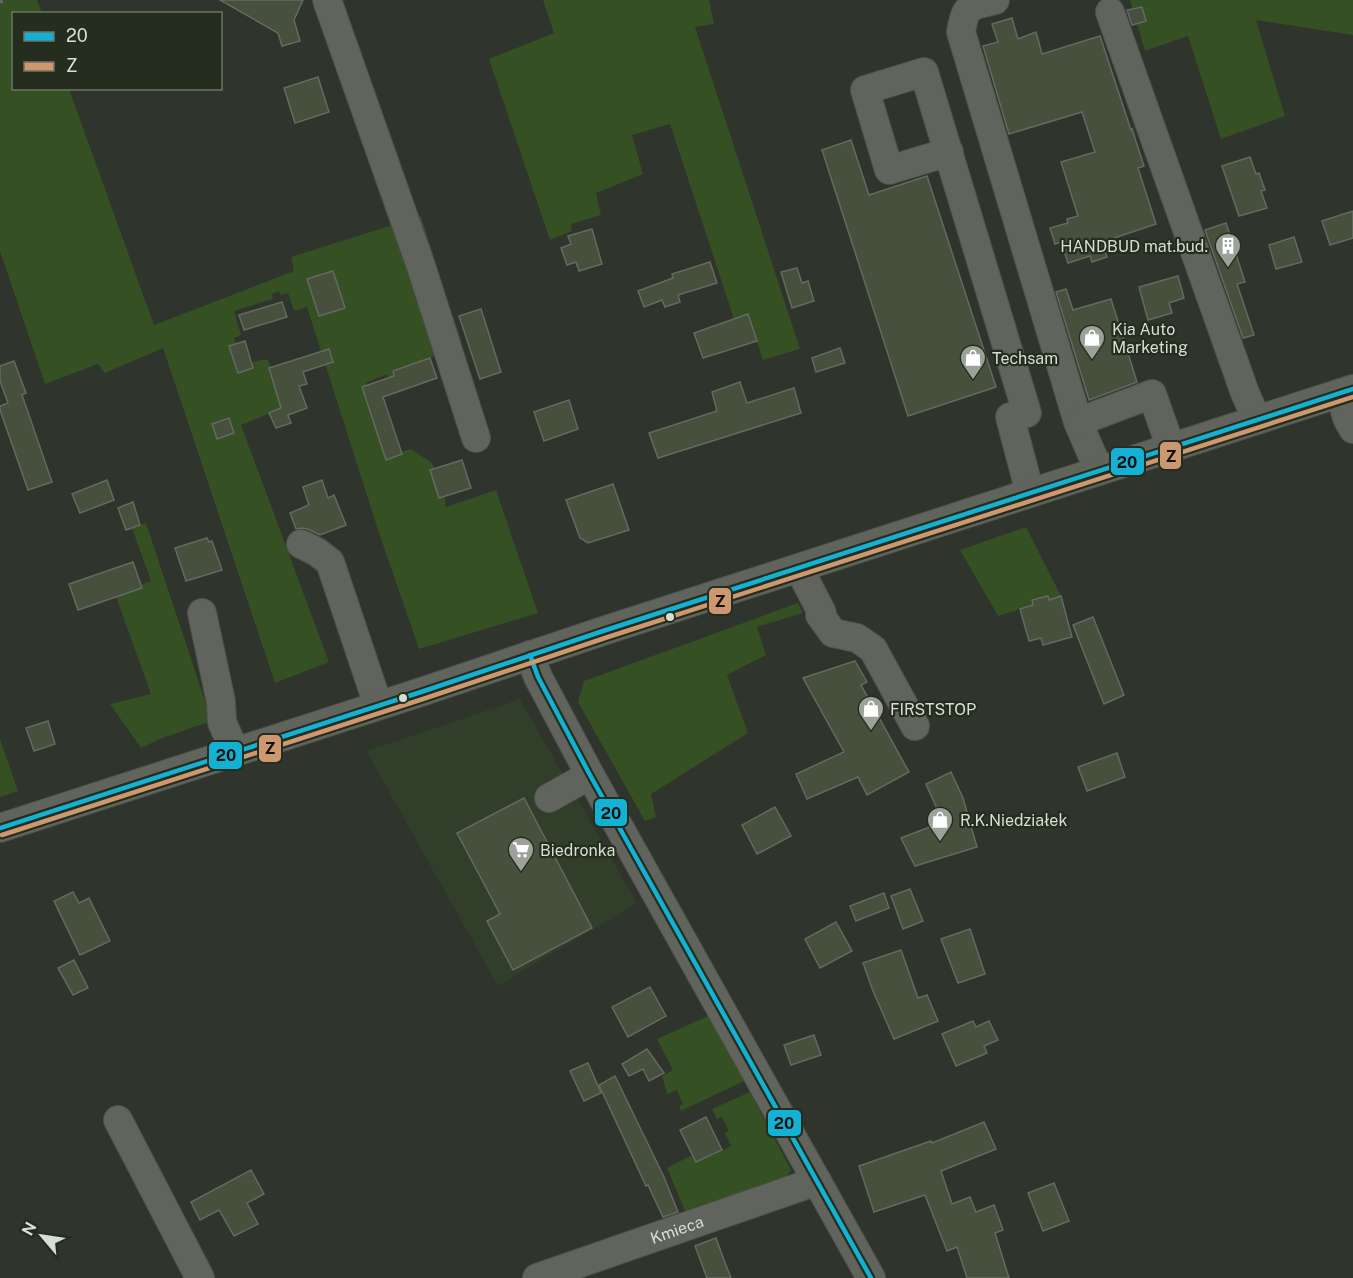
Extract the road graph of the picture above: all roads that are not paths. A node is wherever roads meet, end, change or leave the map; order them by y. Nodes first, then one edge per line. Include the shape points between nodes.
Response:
1 (327, 0) edge
2 (995, 0) edge
3 (1110, 12) dead end
4 (949, 152) dead end
5 (1347, 391) edge
6 (1257, 420) junction
7 (1078, 422) junction
8 (1353, 429) edge
9 (476, 438) dead end
10 (1171, 448) junction
11 (1099, 471) junction
12 (1030, 493) junction
13 (302, 544) dead end
14 (799, 568) junction
15 (202, 613) dead end
16 (530, 655) junction
17 (378, 705) junction
18 (915, 726) dead end
19 (235, 752) junction
20 (591, 775) junction
21 (549, 798) dead end
22 (0, 828) edge
23 (118, 1120) dead end
24 (817, 1181) junction
25 (553, 1276) edge
26 (200, 1278) edge
27 (871, 1278) edge

1 - 9 street via 421,267
2 - 7 street via 972,6 964,14 961,32
3 - 6 street
4 - 12 street via 1027,413 1010,417
5 - 6 street
5 - 8 street via 1347,418
6 - 10 street
7 - 10 street via 1152,394
7 - 11 street
10 - 11 street
11 - 12 street
12 - 14 street
13 - 17 street via 330,562
14 - 16 street
14 - 18 street via 820,615 833,633 857,638 873,649
15 - 19 street via 222,722
16 - 17 street
16 - 20 street
17 - 19 street
19 - 22 street
20 - 21 street
20 - 24 street
23 - 26 street
24 - 25 street, Kmieca
24 - 27 street

